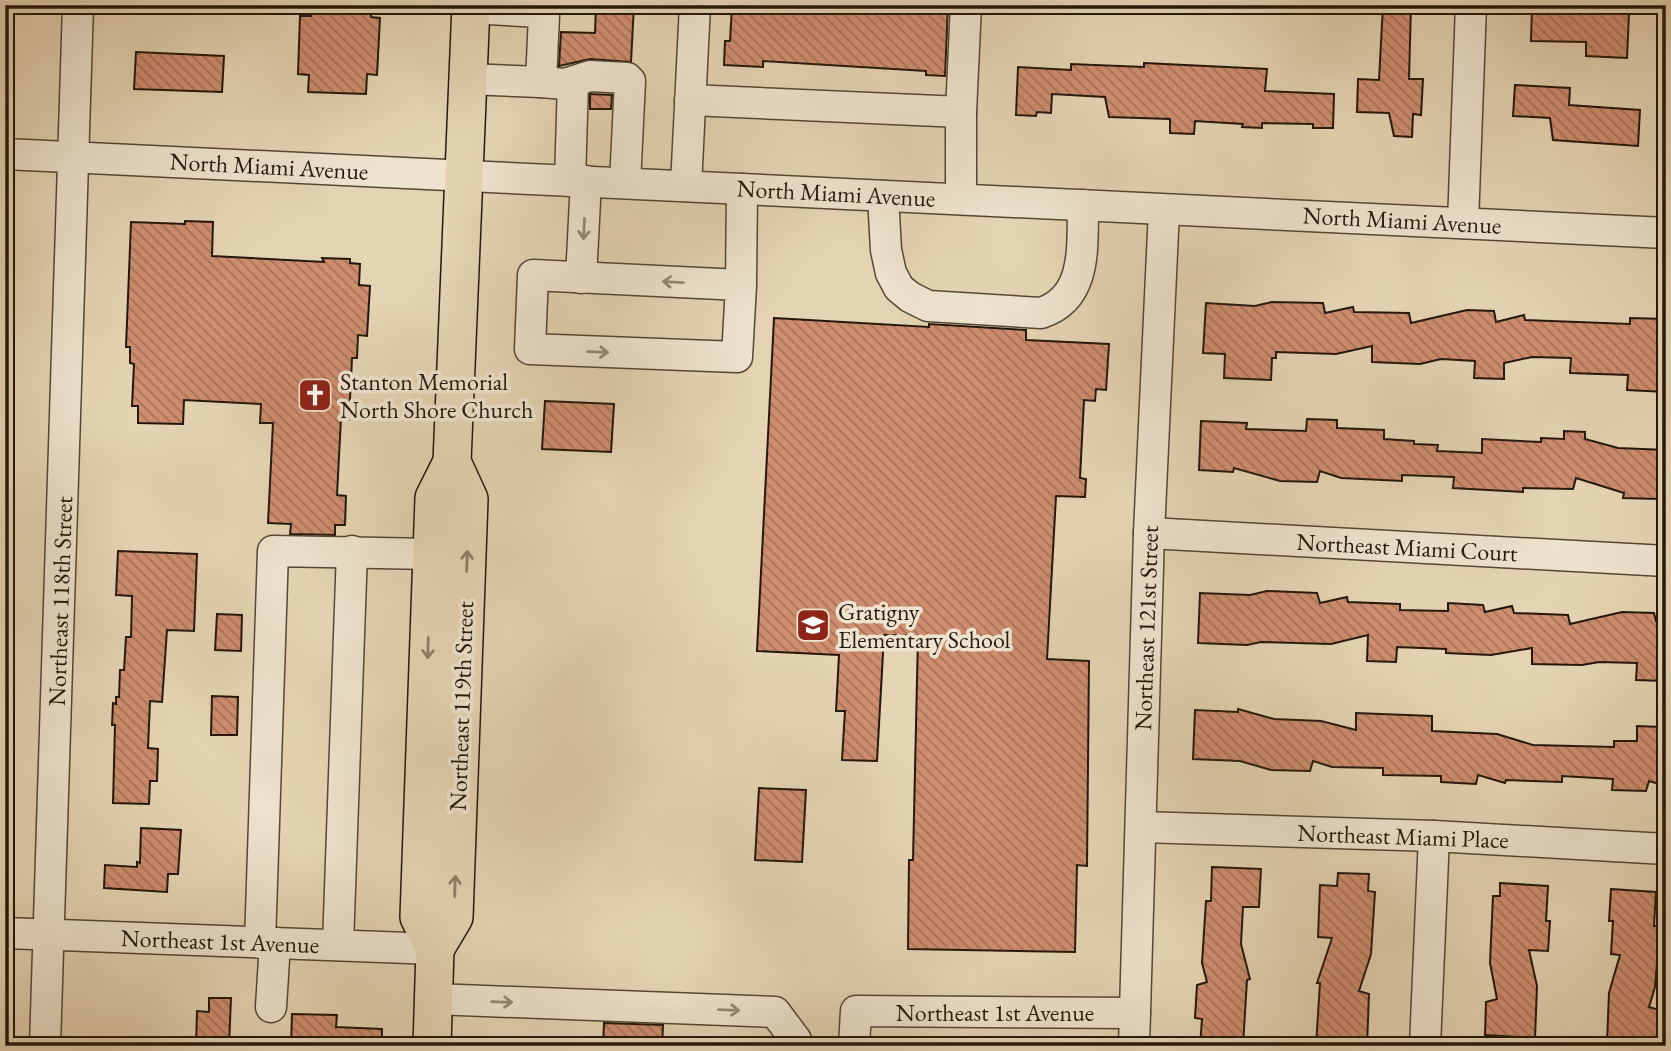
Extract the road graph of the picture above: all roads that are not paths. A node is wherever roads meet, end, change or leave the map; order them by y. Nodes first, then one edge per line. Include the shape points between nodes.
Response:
1 (78, 5) edge
2 (695, 5) edge
3 (966, 5) edge
4 (1471, 5) edge
5 (471, 6) edge
6 (468, 79) junction
7 (541, 82) junction
8 (573, 82) junction
9 (690, 100) junction
10 (961, 112) junction
11 (5, 154) edge
12 (73, 157) junction
13 (463, 175) junction
14 (578, 181) junction
15 (625, 183) junction
16 (686, 186) junction
17 (742, 189) junction
18 (883, 196) junction
19 (961, 199) junction
20 (1083, 205) junction
21 (1164, 210) junction
22 (1463, 223) junction
23 (1666, 233) edge
24 (581, 278) junction
25 (741, 285) junction
26 (452, 462) junction
27 (1149, 533) junction
28 (352, 551) junction
29 (432, 554) junction
30 (1666, 561) edge
31 (1141, 827) junction
32 (1434, 836) junction
33 (1666, 849) edge
34 (5, 933) edge
35 (50, 935) junction
36 (267, 943) junction
37 (338, 945) junction
38 (435, 949) junction
39 (434, 999) junction
40 (271, 1007) dead end
41 (1135, 1013) junction
42 (45, 1046) edge
43 (432, 1046) edge
44 (796, 1046) edge
45 (854, 1046) edge
46 (1134, 1046) edge
47 (1425, 1046) edge

1 - 12 street, Northeast 118th Street
2 - 9 street
3 - 10 street
4 - 22 street
5 - 6 main road, Northeast 119th Street
5 - 7 street via 544,15
6 - 7 street
6 - 13 main road, Northeast 119th Street
7 - 8 street
8 - 14 street
8 - 15 street via 590,76 630,81
9 - 10 street
9 - 16 street
10 - 19 street
11 - 12 street, North Miami Avenue
12 - 13 street, North Miami Avenue
12 - 35 street, Northeast 118th Street
13 - 14 street, North Miami Avenue
13 - 26 main road, Northeast 119th Street
14 - 15 street, North Miami Avenue
14 -> 24 street
15 - 16 street, North Miami Avenue
16 - 17 street, North Miami Avenue
17 - 18 street, North Miami Avenue
17 - 25 street
18 - 19 street, North Miami Avenue
18 - 20 street via 891,273 910,297 928,306 1041,313 1055,309 1069,296 1077,278
19 - 20 street, North Miami Avenue
20 - 21 street, North Miami Avenue
21 - 22 street, North Miami Avenue
21 - 27 street, Northeast 121st Street
22 - 23 street, North Miami Avenue
25 -> 24 street
24 -> 25 street via 533,275 530,349 737,357
26 - 29 main road, Northeast 119th Street via 434,498
38 -> 26 main road, Northeast 119th Street via 453,917 469,499
27 - 30 street, Northeast Miami Court
27 - 31 street, Northeast 121st Street
28 - 29 street
28 - 36 street via 273,551
28 - 37 street
29 -> 38 main road, Northeast 119th Street via 419,917
31 - 32 street, Northeast Miami Place
31 - 41 street, Northeast 121st Street
32 - 33 street, Northeast Miami Place
32 - 47 street
34 - 35 street, Northeast 1st Avenue
35 - 36 street, Northeast 1st Avenue
35 - 42 street, Northeast 118th Street
36 - 37 street, Northeast 1st Avenue
36 - 40 street
37 - 38 street, Northeast 1st Avenue
38 - 39 main road, Northeast 119th Street
39 - 43 main road, Northeast 119th Street
39 -> 44 street via 775,1012
41 - 45 street, Northeast 1st Avenue via 856,1011
41 - 46 street, Northeast 121st Street

